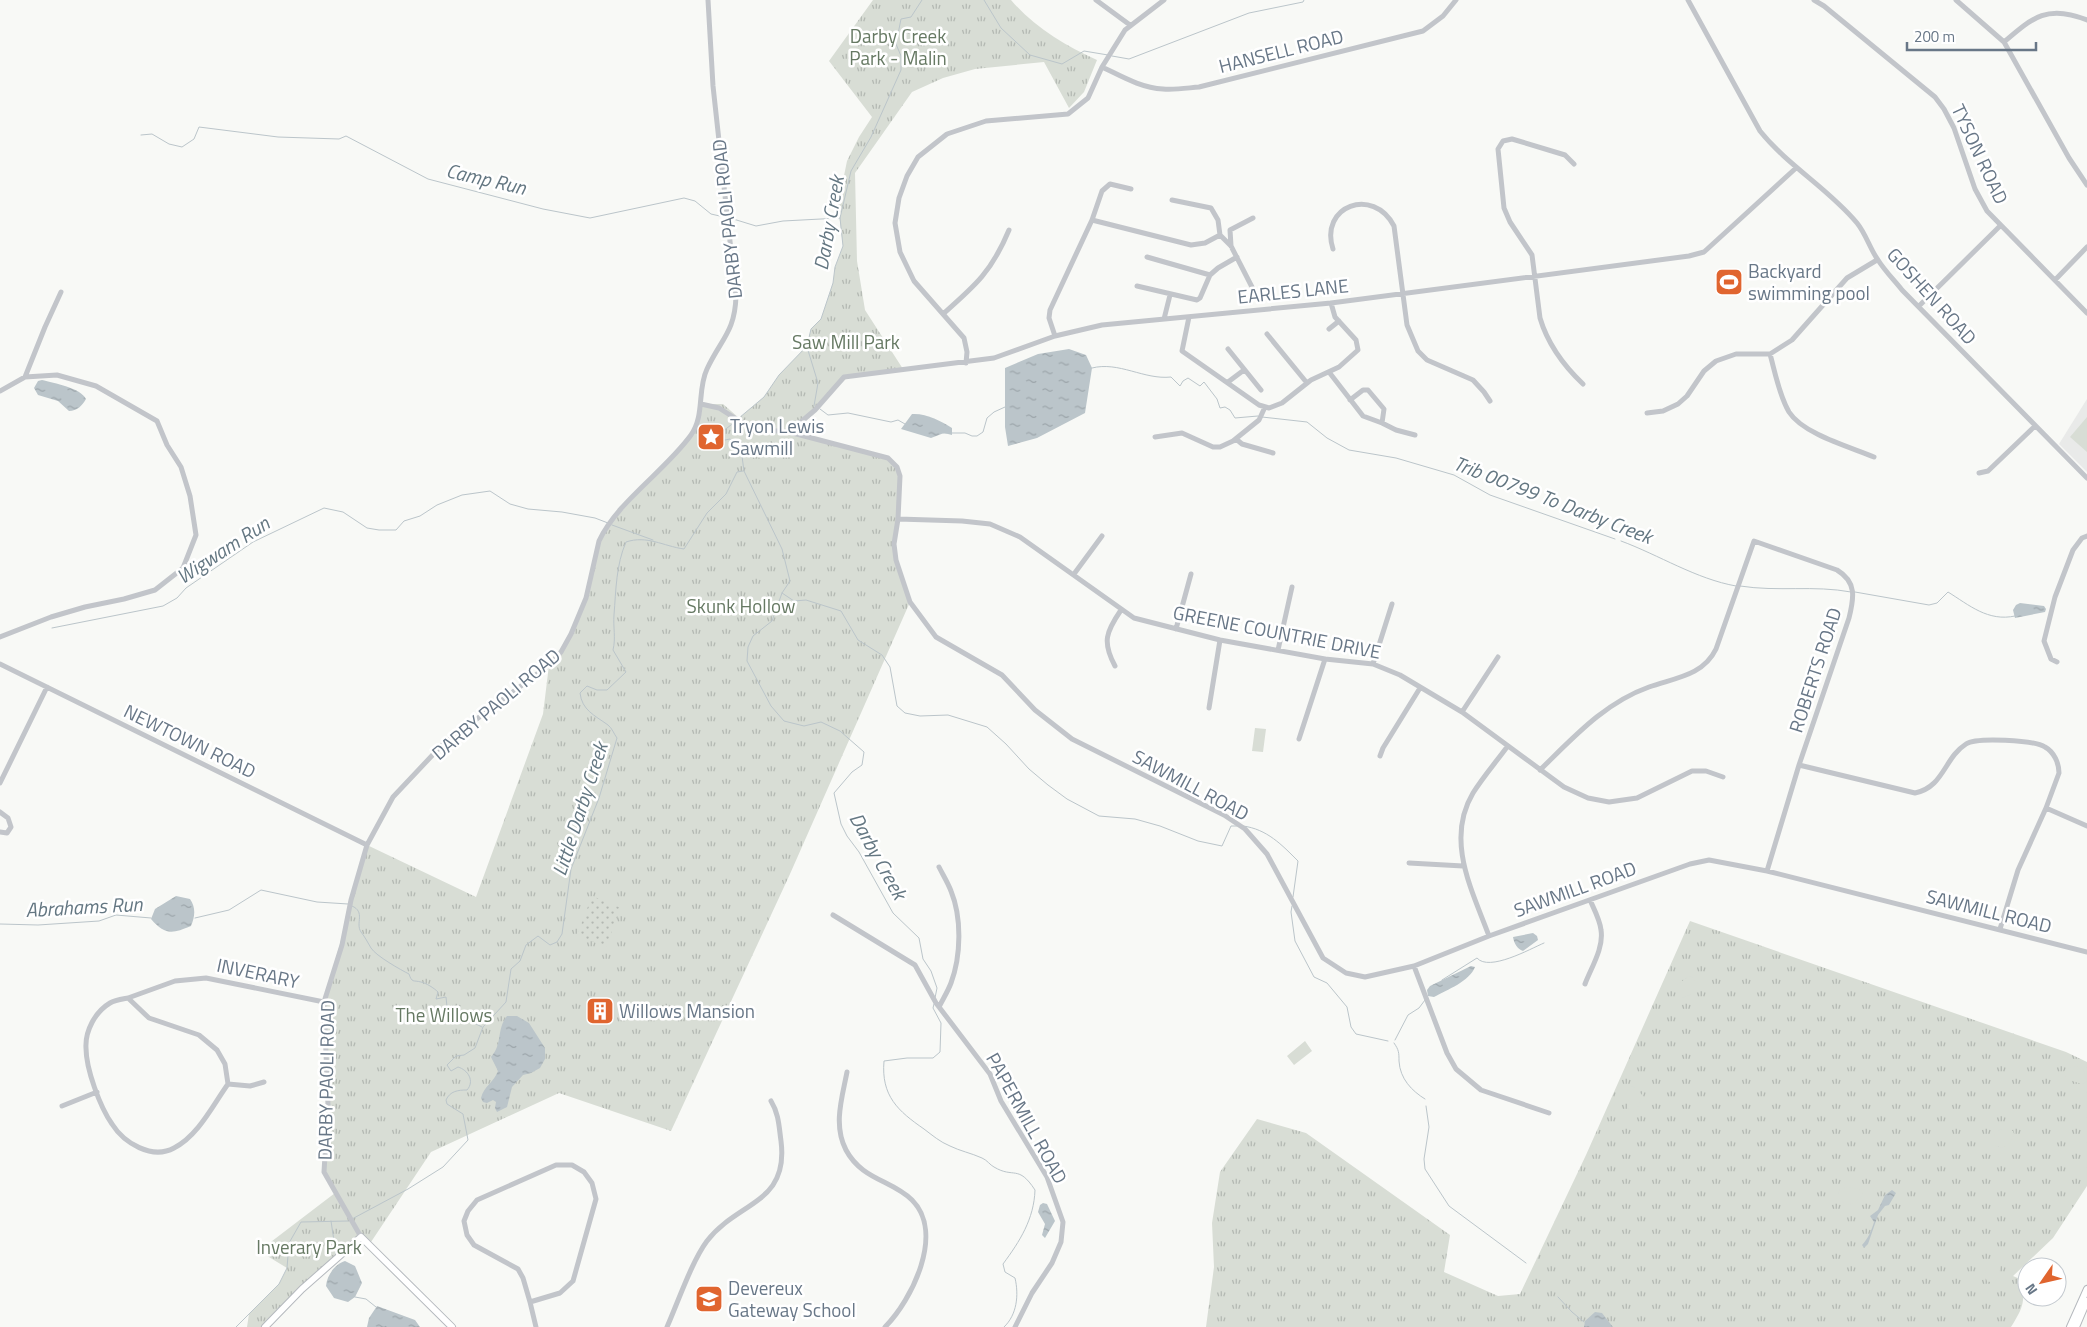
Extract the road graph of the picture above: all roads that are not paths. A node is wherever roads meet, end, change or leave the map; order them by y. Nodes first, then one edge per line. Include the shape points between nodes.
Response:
1 (708, 0) edge
2 (1096, 0) edge
3 (1164, 0) edge
4 (1456, 0) edge
5 (1688, 0) edge
6 (1814, 0) edge
7 (1956, 0) edge
8 (2087, 20) edge
9 (1130, 25) junction
10 (2004, 42) junction
11 (1102, 67) junction
12 (1574, 164) dead end
13 (1796, 168) junction
14 (2087, 185) edge
15 (1131, 189) dead end
16 (1172, 200) dead end
17 (1253, 218) dead end
18 (1092, 220) junction
19 (2000, 226) junction
20 (1009, 230) dead end
21 (1220, 235) junction
22 (1231, 246) junction
23 (2087, 247) edge
24 (1333, 249) dead end
25 (1147, 257) dead end
26 (1237, 257) junction
27 (1877, 260) junction
28 (1210, 275) junction
29 (1535, 276) junction
30 (2055, 280) junction
31 (1137, 286) dead end
32 (1254, 291) dead end
33 (62, 292) dead end
34 (1404, 293) junction
35 (1170, 295) junction
36 (1331, 303) junction
37 (1919, 306) junction
38 (2087, 313) edge
39 (943, 314) junction
40 (1189, 318) junction
41 (1164, 319) junction
42 (1339, 321) junction
43 (1329, 329) dead end
44 (1267, 334) dead end
45 (1055, 336) junction
46 (1228, 349) dead end
47 (1770, 354) junction
48 (966, 363) junction
49 (1244, 370) junction
50 (1329, 372) junction
51 (25, 378) junction
52 (1228, 382) junction
53 (1307, 383) junction
54 (1584, 384) dead end
55 (1260, 390) dead end
56 (0, 391) edge
57 (1350, 400) junction
58 (1490, 401) dead end
59 (701, 404) junction
60 (1265, 407) junction
61 (1647, 413) dead end
62 (1382, 422) junction
63 (2035, 426) junction
64 (789, 432) junction
65 (1415, 435) dead end
66 (1155, 437) dead end
67 (1236, 439) junction
68 (1273, 453) dead end
69 (1874, 456) dead end
70 (1979, 474) dead end
71 (2087, 478) edge
72 (898, 519) junction
73 (1102, 536) dead end
74 (2087, 536) edge
75 (1074, 574) junction
76 (1191, 574) dead end
77 (1292, 587) dead end
78 (1392, 604) dead end
79 (1120, 610) junction
80 (1176, 629) junction
81 (0, 637) edge
82 (1220, 640) junction
83 (1278, 650) junction
84 (1498, 657) dead end
85 (1325, 659) junction
86 (2057, 662) dead end
87 (0, 664) edge
88 (1373, 664) junction
89 (1115, 666) dead end
90 (47, 687) junction
91 (1420, 688) junction
92 (1209, 708) dead end
93 (1462, 712) junction
94 (1299, 739) dead end
95 (1507, 747) junction
96 (1380, 756) dead end
97 (1799, 765) junction
98 (1540, 770) junction
99 (1723, 777) dead end
100 (0, 783) edge
101 (2046, 808) junction
102 (0, 812) edge
103 (2087, 826) edge
104 (0, 832) edge
105 (367, 845) junction
106 (1409, 863) dead end
107 (1463, 866) junction
108 (939, 867) dead end
109 (1767, 871) junction
110 (1590, 900) junction
111 (832, 915) dead end
112 (2000, 929) junction
113 (1489, 936) junction
114 (2087, 952) edge
115 (1414, 966) junction
116 (1585, 984) dead end
117 (128, 998) junction
118 (324, 1002) junction
119 (937, 1005) junction
120 (846, 1072) dead end
121 (264, 1082) dead end
122 (228, 1084) junction
123 (96, 1092) junction
124 (771, 1101) dead end
125 (62, 1106) dead end
126 (1549, 1113) dead end
127 (361, 1237) junction
128 (2087, 1289) edge
129 (2087, 1301) edge
130 (530, 1302) junction
131 (266, 1327) edge
132 (452, 1327) edge
133 (536, 1327) edge
134 (666, 1327) edge
135 (885, 1327) edge
136 (1015, 1327) edge
137 (2070, 1327) edge
138 (2076, 1327) edge

1 - 59 street, DARBY PAOLI ROAD via 713,86 736,312 703,376
2 - 9 street
3 - 9 street
4 - 11 street, HANSELL ROAD via 1443,16 1423,31 1199,87 1155,88
5 - 13 street, GOSHEN ROAD via 1760,131
6 - 19 street, TYSON ROAD via 1935,97 1954,128 1975,189
7 - 10 street
8 - 10 street via 2069,12 2046,14 2027,23
9 - 11 street
10 - 14 street
11 - 39 street via 1088,98 1068,114 986,121 947,134 918,157 899,198 895,224 900,252 914,280
12 - 29 street via 1566,154 1512,139 1503,141 1498,149 1504,208 1532,254
13 - 27 street, GOSHEN ROAD via 1858,224
13 - 29 street, EARLES LANE via 1704,252
15 - 18 street via 1107,184
16 - 21 street via 1211,208 1218,220
17 - 22 street via 1230,230
18 - 21 street via 1191,246
18 - 45 street via 1050,310
19 - 30 street, TYSON ROAD
19 - 37 street
20 - 39 street via 989,270
21 - 22 street
22 - 26 street
23 - 30 street
24 - 34 street via 1331,229 1344,210 1354,205 1376,206 1394,226
25 - 28 street
26 - 28 street
26 - 32 street
27 - 37 street, GOSHEN ROAD
27 - 47 street via 1847,278 1792,340
28 - 35 street via 1200,298 1192,300
29 - 34 street, EARLES LANE
29 - 54 street via 1540,318 1546,335 1561,361
30 - 38 street, TYSON ROAD
31 - 35 street
33 - 51 street via 48,318
34 - 36 street, EARLES LANE
34 - 58 street via 1406,324 1418,350 1427,360 1473,380
35 - 41 street
36 - 40 street, EARLES LANE
36 - 42 street via 1332,313
37 - 63 street, GOSHEN ROAD
39 - 48 street via 966,343
40 - 41 street, EARLES LANE
40 - 52 street via 1182,351
41 - 45 street, EARLES LANE via 1102,325
42 - 43 street
42 - 50 street via 1354,336 1358,348 1339,367
44 - 53 street
45 - 48 street, EARLES LANE via 994,358
46 - 49 street
47 - 61 street via 1736,354 1716,361 1678,404 1663,411
47 - 69 street via 1783,399 1799,423
48 - 64 street, EARLES LANE via 844,377 815,410
49 - 52 street
49 - 55 street
50 - 53 street
50 - 57 street
51 - 56 street
51 - 81 street via 57,375 85,382 115,395 157,421 181,467 190,496 196,535 183,568 155,590 76,609
52 - 60 street
53 - 60 street via 1282,403 1272,408
57 - 62 street via 1366,418
57 - 62 street via 1368,390 1384,409
59 - 64 street, SAWMILL ROAD via 725,411 752,429
59 - 105 street, DARBY PAOLI ROAD via 692,434 602,533 586,598 561,652 442,745 393,797
60 - 67 street via 1259,420
62 - 65 street
63 - 70 street via 1988,471
63 - 71 street, GOSHEN ROAD
64 - 72 street, SAWMILL ROAD via 888,458 900,476
66 - 67 street via 1182,433 1217,448
67 - 68 street via 1242,444
72 - 75 street, GREENE COUNTRIE DRIVE via 990,524 1020,537
72 - 115 street, SAWMILL ROAD via 894,544 896,560 910,602 936,637 1002,675 1035,710 1072,739 1224,815 1245,829 1267,854 1328,963 1346,973 1365,977
73 - 75 street
74 - 86 street via 2072,550 2044,641 2051,659
75 - 79 street, GREENE COUNTRIE DRIVE
76 - 80 street
77 - 83 street
78 - 88 street
79 - 80 street, GREENE COUNTRIE DRIVE via 1134,618
79 - 89 street via 1109,627 1107,639 1107,648
80 - 82 street, GREENE COUNTRIE DRIVE
82 - 83 street, GREENE COUNTRIE DRIVE
82 - 92 street
83 - 85 street, GREENE COUNTRIE DRIVE
84 - 93 street
85 - 88 street, GREENE COUNTRIE DRIVE
85 - 94 street
87 - 90 street, NEWTOWN ROAD
88 - 91 street, GREENE COUNTRIE DRIVE via 1400,674
90 - 100 street
90 - 105 street, NEWTOWN ROAD
91 - 93 street, GREENE COUNTRIE DRIVE
91 - 96 street
93 - 95 street, GREENE COUNTRIE DRIVE
95 - 98 street, GREENE COUNTRIE DRIVE
95 - 107 street via 1473,794 1465,811 1460,835
97 - 98 street, ROBERTS ROAD via 1854,597 1851,583 1837,570 1754,541 1716,649 1709,660 1690,674 1648,687 1601,712
97 - 101 street via 1915,794 1928,790 1962,747 1971,741 2034,742 2049,750 2059,768
97 - 109 street, ROBERTS ROAD
98 - 99 street, GREENE COUNTRIE DRIVE via 1580,795 1609,802 1646,795 1692,771 1706,771
101 - 103 street
101 - 112 street via 2018,870
102 - 104 street via 8,818 11,828 7,833
105 - 118 street, DARBY PAOLI ROAD
106 - 107 street
107 - 113 street
108 - 119 street via 952,892 957,914 958,957
109 - 110 street, SAWMILL ROAD via 1703,860
109 - 112 street, SAWMILL ROAD
110 - 113 street, SAWMILL ROAD
110 - 116 street via 1601,929 1601,938
111 - 119 street, PAPERMILL ROAD via 914,965
112 - 114 street, SAWMILL ROAD
113 - 115 street, SAWMILL ROAD
115 - 126 street via 1456,1069 1481,1090
117 - 118 street, INVERARY via 175,981 206,978
117 - 122 street via 149,1018 199,1035 218,1050 225,1064
117 - 123 street, INVERARY via 111,1002 97,1015 88,1030 85,1048
118 - 127 street, DARBY PAOLI ROAD via 328,1105 324,1172
119 - 136 street, PAPERMILL ROAD via 990,1074 1001,1101 1048,1177 1063,1222 1061,1242 1052,1263
120 - 135 street via 839,1124 847,1152 872,1177 912,1200 925,1230 921,1270
121 - 122 street via 250,1086
122 - 123 street, INVERARY via 185,1141 173,1149 159,1152 146,1151 120,1134 111,1124
123 - 125 street
124 - 134 street via 778,1114 783,1156 778,1179 769,1191 719,1228 706,1242
127 - 131 main road via 302,1289
127 - 132 main road, DARBY PAOLI ROAD
128 - 137 main road
129 - 138 main road
130 - 130 street via 520,1272 474,1245 466,1232 465,1217 481,1198 556,1165 572,1166 589,1177 596,1196 576,1273 563,1291
130 - 133 street

